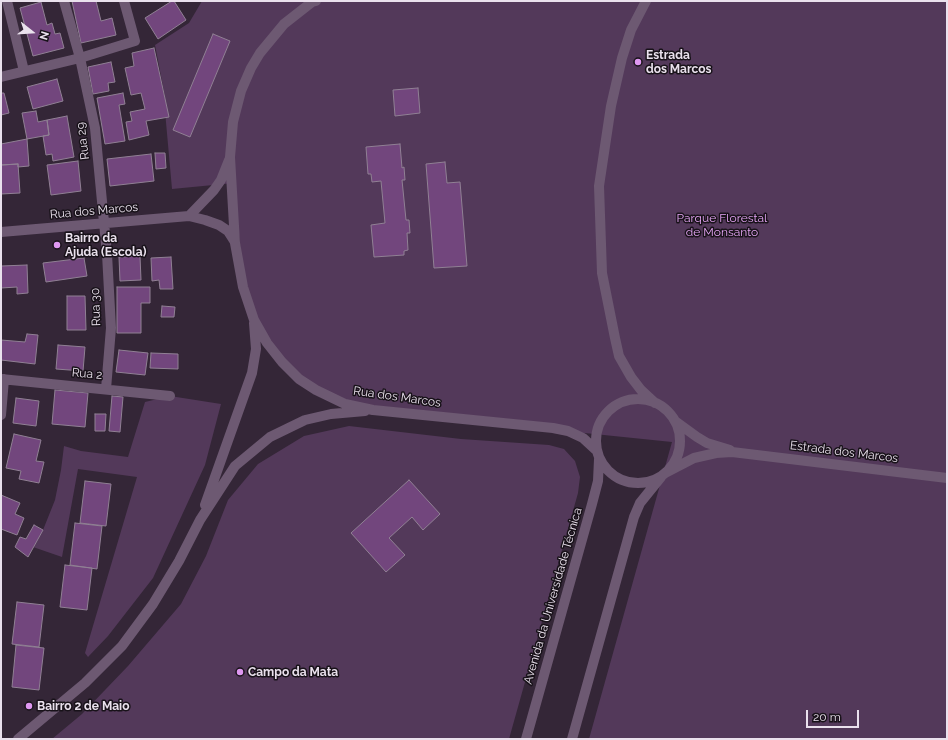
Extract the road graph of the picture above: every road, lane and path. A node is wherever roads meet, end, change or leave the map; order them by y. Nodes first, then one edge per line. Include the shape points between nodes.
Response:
1 (6, 1) edge
2 (64, 1) edge
3 (124, 1) edge
4 (316, 1) edge
5 (646, 1) edge
6 (80, 58) junction
7 (24, 71) junction
8 (1, 77) edge
9 (230, 156) junction
10 (189, 216) junction
11 (104, 223) junction
12 (1, 232) edge
13 (235, 243) junction
14 (254, 320) junction
15 (3, 379) edge
16 (106, 389) junction
17 (170, 396) dead end
18 (655, 403) junction
19 (373, 410) junction
20 (1, 415) edge
21 (674, 420) junction
22 (738, 452) junction
23 (598, 454) junction
24 (663, 475) junction
25 (947, 478) edge
26 (200, 520) junction
27 (18, 739) edge
28 (526, 739) edge
29 (572, 739) edge

1 - 7 street
2 - 6 street, Rua 29
3 - 6 street via 135,41
4 - 9 street, Rua dos Marcos via 284,24 260,53 237,103
5 - 18 street via 631,30 622,58 598,186 602,274 619,356 631,377
6 - 7 street
6 - 11 street, Rua 29 via 96,128
7 - 8 street
9 - 10 street, Rua dos Marcos via 214,190
9 - 13 street, Rua dos Marcos
10 - 11 street, Rua dos Marcos
10 - 13 street, Rua dos Marcos via 219,225 228,232
11 - 12 street, Rua dos Marcos
11 - 16 street, Rua 30 via 111,328
13 - 14 street, Rua dos Marcos via 243,287
14 - 19 street, Rua dos Marcos via 267,343 299,379 345,404
14 - 26 street via 256,349 252,373
15 - 16 street, Rua 2
15 - 20 street
16 - 17 street, Rua 2
18 - 21 street
18 - 23 street via 642,399 629,400 617,404 606,413 599,424 596,436
19 - 23 street, Rua dos Marcos via 553,428 583,438
19 - 26 street via 331,414 306,420 270,437 235,466
21 - 22 street, Estrada dos Marcos via 689,433 707,443
21 - 24 street via 680,443 673,464
22 - 24 street, Estrada dos Marcos via 694,458
22 - 25 street, Estrada dos Marcos
23 - 24 street via 608,471 619,479 633,483 647,482
23 - 28 street, Avenida da Universidade Técnica via 598,481
24 - 29 street via 640,503 634,517
26 - 27 street via 166,584 122,646 85,683

